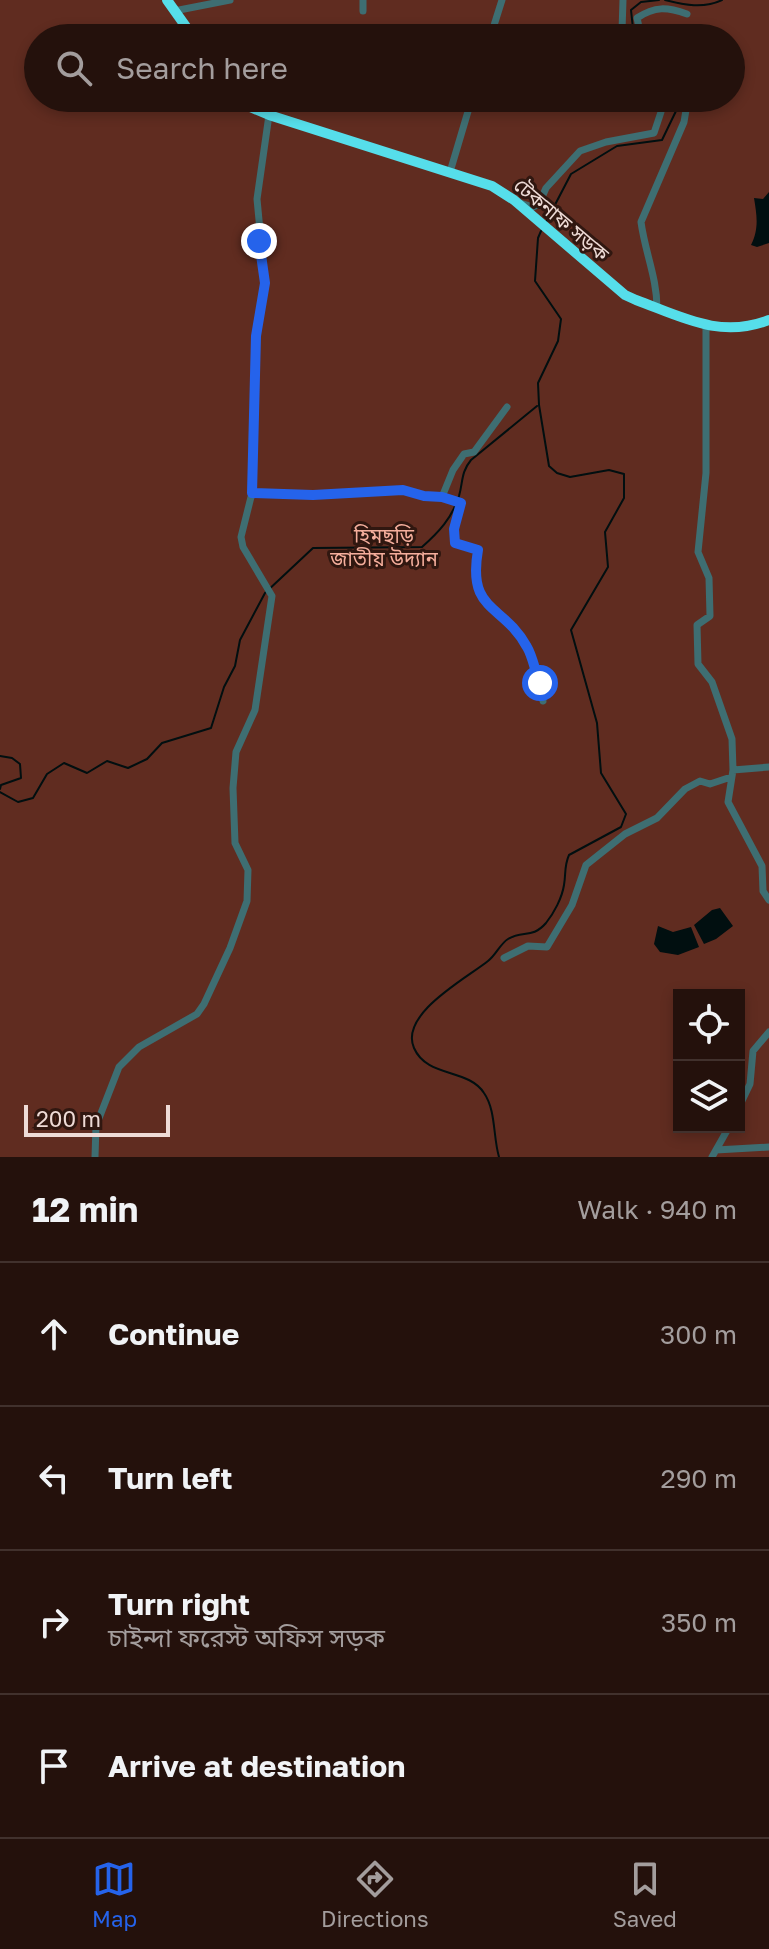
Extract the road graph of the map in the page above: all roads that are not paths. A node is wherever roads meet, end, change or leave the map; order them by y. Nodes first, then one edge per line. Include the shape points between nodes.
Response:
1 (167, 0) edge
2 (230, 0) edge
3 (363, 0) edge
4 (502, 0) edge
5 (623, 0) edge
6 (174, 11) junction
7 (363, 11) dead end
8 (687, 14) dead end
9 (184, 24) edge
10 (494, 24) edge
11 (622, 24) edge
12 (638, 24) edge
13 (262, 112) edge
14 (468, 112) edge
15 (661, 112) edge
16 (686, 112) edge
17 (269, 115) junction
18 (450, 172) junction
19 (519, 204) junction
20 (657, 308) junction
21 (769, 320) edge
22 (706, 325) junction
23 (507, 407) dead end
24 (252, 493) junction
25 (445, 498) junction
26 (543, 701) dead end
27 (769, 767) edge
28 (732, 773) junction
29 (769, 900) edge
30 (504, 958) dead end
31 (769, 1032) edge
32 (745, 1094) edge
33 (726, 1133) edge
34 (769, 1147) edge
35 (714, 1154) edge
36 (95, 1157) edge

1 - 6 highway
2 - 6 street
3 - 7 street
4 - 10 street
5 - 11 street
6 - 9 highway
8 - 12 street via 650,9 637,18
13 - 17 highway, টেকনাফ সড়ক
14 - 18 street
15 - 19 street via 654,133 580,151 546,188 539,204
16 - 20 street via 641,222 657,286
17 - 18 highway, টেকনাফ সড়ক
17 - 24 street via 257,199 265,283 256,336
18 - 19 highway, টেকনাফ সড়ক via 492,186
19 - 20 highway, টেকনাফ সড়ক via 625,295
20 - 22 highway, টেকনাফ সড়ক
21 - 22 highway, টেকনাফ সড়ক via 748,328
22 - 28 street via 706,473 698,552 709,578 710,616 697,625 698,664 712,682 732,739
23 - 25 street via 474,452 464,454 453,470
24 - 25 street via 403,490
24 - 36 street via 241,537 272,596 255,710 235,763 235,843 248,870 247,901 197,1014 139,1047 119,1067 96,1126
25 - 26 street via 461,503 455,543 478,550 478,591 527,648
27 - 28 street
28 - 29 street via 728,802 762,866 763,891
28 - 30 street via 685,789 657,818 625,834 586,865 572,905 547,947 528,946
31 - 32 street via 753,1051
33 - 35 street
34 - 35 street

